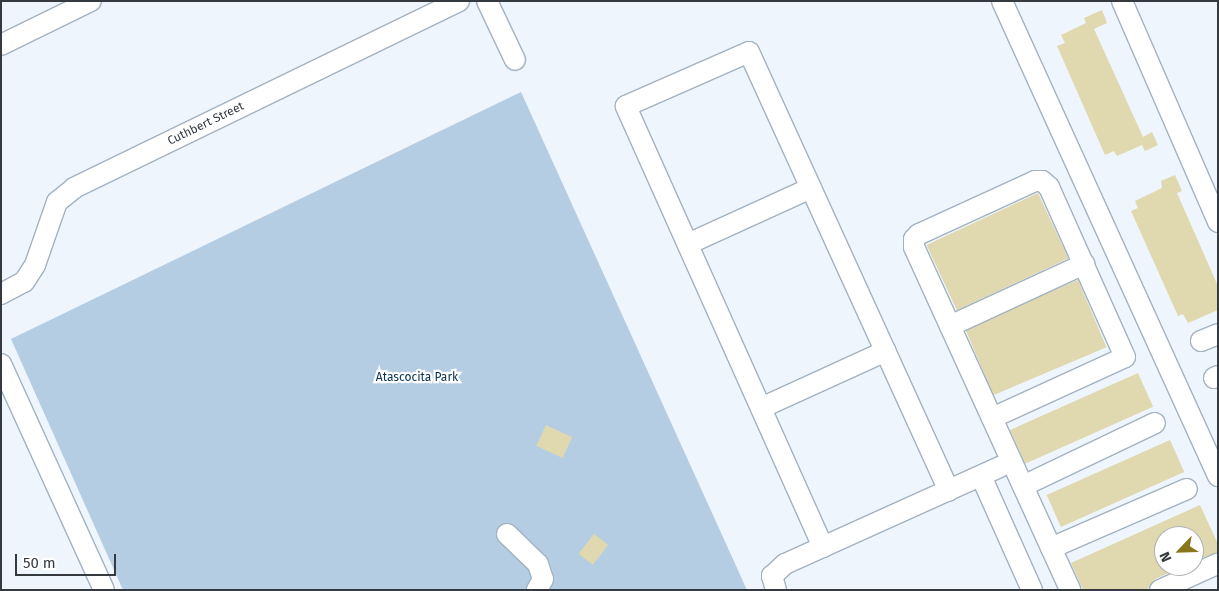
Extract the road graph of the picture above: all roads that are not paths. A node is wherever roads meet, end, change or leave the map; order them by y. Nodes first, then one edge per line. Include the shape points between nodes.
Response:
1 (91, 1) edge
2 (459, 1) edge
3 (487, 1) edge
4 (1002, 1) edge
5 (1122, 1) edge
6 (1, 45) edge
7 (515, 60) dead end
8 (811, 188) junction
9 (1215, 211) edge
10 (688, 244) junction
11 (1084, 264) junction
12 (1, 294) edge
13 (950, 326) junction
14 (886, 351) junction
15 (1, 364) edge
16 (761, 408) junction
17 (992, 418) junction
18 (1156, 423) dead end
19 (1000, 467) dead end
20 (981, 476) junction
21 (1218, 476) edge
22 (1023, 486) junction
23 (1186, 489) dead end
24 (949, 490) junction
25 (507, 534) dead end
26 (823, 547) junction
27 (1051, 548) junction
28 (1217, 564) edge
29 (104, 590) edge
30 (537, 590) edge
31 (776, 590) edge
32 (1032, 590) edge
33 (1070, 590) edge
34 (1160, 590) edge

1 - 6 street
2 - 12 street, Cuthbert Street via 74,188 57,202 35,265 24,282
3 - 7 street
4 - 21 street
5 - 9 street
8 - 10 street
8 - 10 street via 749,52 626,106
8 - 14 street
10 - 16 street
11 - 13 street
11 - 13 street via 1049,187 1042,181 1035,181 928,230 914,239 914,247
11 - 17 street via 1124,358
13 - 17 street
14 - 16 street
14 - 24 street
15 - 29 street
16 - 26 street
17 - 22 street
18 - 22 street
19 - 20 street
20 - 24 street
20 - 32 street
22 - 27 street
23 - 27 street
24 - 26 street
25 - 30 street via 538,564 543,579
26 - 31 street via 785,564 772,576
27 - 33 street
28 - 34 street

